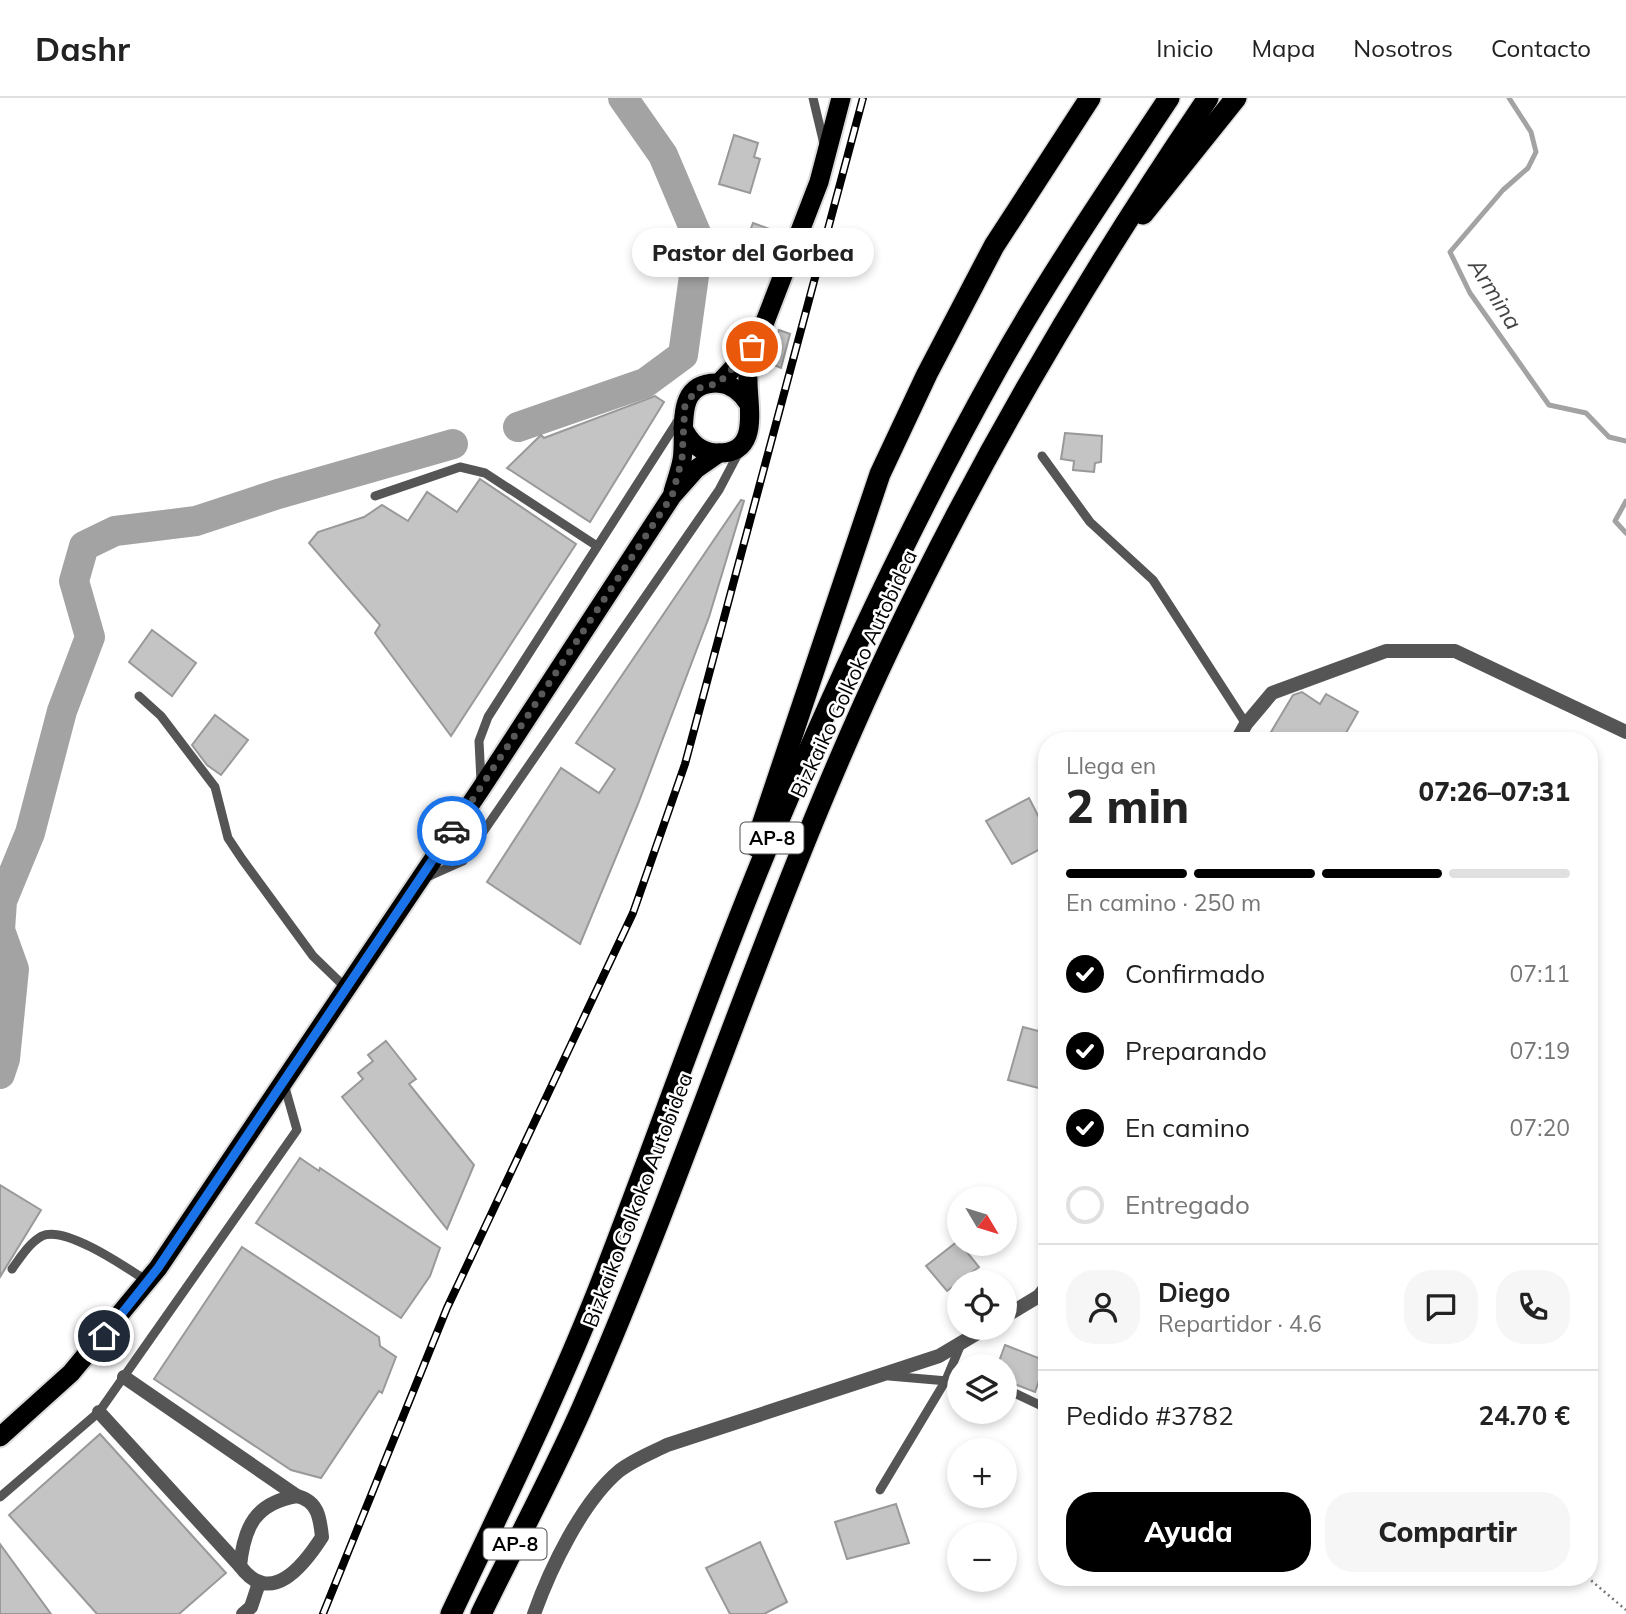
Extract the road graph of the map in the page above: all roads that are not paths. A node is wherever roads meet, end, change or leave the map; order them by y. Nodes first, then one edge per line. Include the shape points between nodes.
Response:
1 (813, 98) edge
2 (841, 98) edge
3 (1090, 98) edge
4 (1169, 98) edge
5 (1208, 98) edge
6 (1236, 98) edge
7 (827, 153) junction
8 (1109, 251) junction
9 (752, 347) junction
10 (719, 383) junction
11 (748, 403) junction
12 (682, 421) junction
13 (744, 440) junction
14 (719, 453) junction
15 (1042, 456) dead end
16 (375, 496) dead end
17 (672, 496) junction
18 (597, 547) junction
19 (139, 696) dead end
20 (1246, 724) junction
21 (1242, 732) edge
22 (1626, 732) edge
23 (482, 787) junction
24 (418, 882) junction
25 (346, 988) junction
26 (699, 1016) junction
27 (284, 1082) junction
28 (12, 1269) dead end
29 (147, 1281) junction
30 (1038, 1297) edge
31 (1017, 1309) edge
32 (965, 1340) edge
33 (962, 1342) junction
34 (884, 1376) junction
35 (124, 1377) junction
36 (946, 1380) junction
37 (1017, 1394) edge
38 (1038, 1404) edge
39 (99, 1412) junction
40 (0, 1437) edge
41 (880, 1490) dead end
42 (297, 1496) junction
43 (0, 1497) edge
44 (240, 1566) junction
45 (259, 1583) junction
46 (249, 1612) edge
47 (451, 1614) edge
48 (481, 1614) edge
49 (534, 1614) edge

1 - 7 lane
2 - 7 highway
3 - 26 highway via 994,246 880,474
4 - 26 highway, Bizkaiko Golkoko Autobidea / AP-8 via 997,368 917,523 776,828
5 - 8 highway, Bizkaiko Golkoko Autobidea / AP-8
6 - 8 highway via 1169,186
7 - 9 highway via 785,272
8 - 48 highway, Bizkaiko Golkoko Autobidea / AP-8 via 1032,374 889,648 782,897 581,1410
9 - 10 highway
9 - 11 highway
10 - 11 highway via 737,389
10 - 12 highway via 691,395
11 - 13 highway via 752,422
12 - 14 highway via 696,447
12 - 17 highway via 682,459
12 - 18 lane
13 - 14 highway via 729,452
13 - 24 lane via 719,490 463,861
14 - 17 highway via 696,469
15 - 20 lane via 1090,522 1153,580
16 - 18 lane via 460,467 485,472
17 - 23 highway
18 - 23 lane via 488,717 479,741
19 - 25 lane via 161,716 215,786 228,838 242,859 313,956
20 - 21 street
20 - 22 street via 1272,694 1386,652 1429,649 1455,651
23 - 24 highway
24 - 25 highway
25 - 27 highway
26 - 47 highway, Bizkaiko Golkoko Autobidea / AP-8 via 603,1278 522,1466
27 - 29 highway
27 - 35 lane via 297,1130
28 - 29 lane via 43,1235 66,1236
29 - 40 highway via 71,1373
30 - 31 street
32 - 33 street
33 - 34 street via 939,1356
33 - 36 lane
34 - 36 lane
34 - 49 street via 667,1445 620,1471 573,1531
35 - 39 lane
35 - 42 street
36 - 41 lane
37 - 38 lane
39 - 43 lane
39 - 44 street
42 - 44 street via 270,1504 253,1520 243,1542
42 - 45 street via 317,1508 322,1537 303,1566 283,1580
44 - 45 street
45 - 46 street

